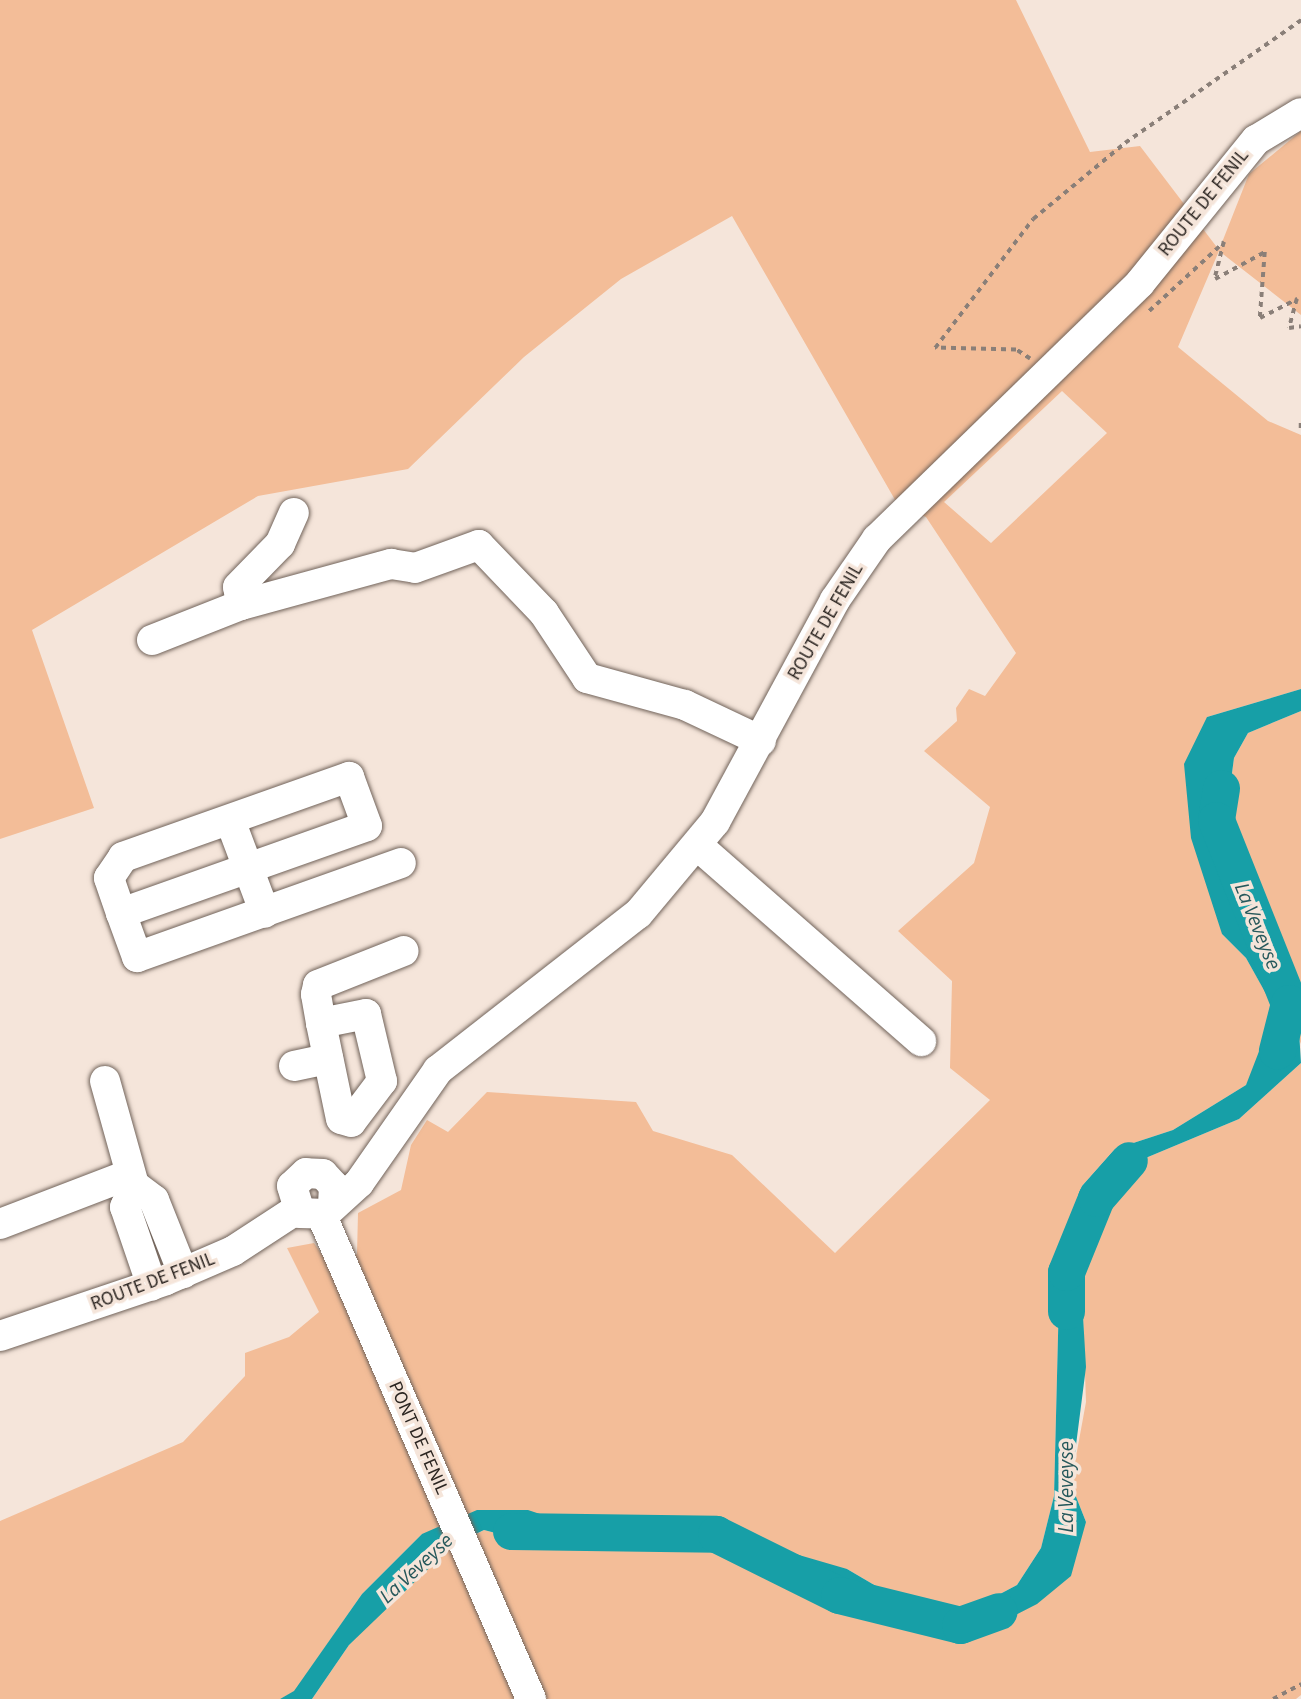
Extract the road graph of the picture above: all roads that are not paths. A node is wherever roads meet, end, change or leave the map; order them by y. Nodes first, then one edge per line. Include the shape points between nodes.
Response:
1 (1301, 113) edge
2 (293, 513) dead end
3 (241, 605) junction
4 (152, 640) dead end
5 (761, 741) junction
6 (230, 820) junction
7 (697, 845) junction
8 (401, 863) dead end
9 (249, 869) junction
10 (265, 912) junction
11 (121, 913) junction
12 (404, 951) dead end
13 (321, 1023) junction
14 (921, 1041) dead end
15 (328, 1059) junction
16 (294, 1066) dead end
17 (105, 1081) dead end
18 (378, 1149) junction
19 (323, 1174) junction
20 (132, 1180) junction
21 (317, 1210) junction
22 (0, 1224) edge
23 (183, 1273) junction
24 (152, 1286) junction
25 (0, 1336) edge
26 (531, 1699) edge

1 - 5 street, ROUTE DE FENIL via 1256,139 1140,283 877,539 835,600
2 - 3 street via 280,544 238,587
3 - 4 street
3 - 5 street via 391,564 425,565 479,545 544,613 587,678 685,705
5 - 7 street, ROUTE DE FENIL
6 - 9 street
6 - 9 street via 349,777 367,826
6 - 11 street via 123,857 109,878
7 - 14 street
7 - 18 street, ROUTE DE FENIL via 638,914 438,1070
8 - 10 street
9 - 10 street
9 - 11 street
10 - 11 street via 137,957
12 - 13 street via 317,985
13 - 15 street
13 - 15 street via 366,1014 382,1081 351,1122 341,1119
15 - 16 street
17 - 20 street
18 - 19 street, ROUTE DE FENIL via 356,1166
18 - 21 street, ROUTE DE FENIL via 359,1183
19 - 21 street via 335,1190
19 - 21 street via 306,1173 295,1182 290,1196
20 - 22 street
20 - 23 street via 154,1200
20 - 24 street via 125,1207
21 - 23 street, ROUTE DE FENIL
21 - 26 street, PONT DE FENIL
23 - 24 street, ROUTE DE FENIL
24 - 25 street, ROUTE DE FENIL

